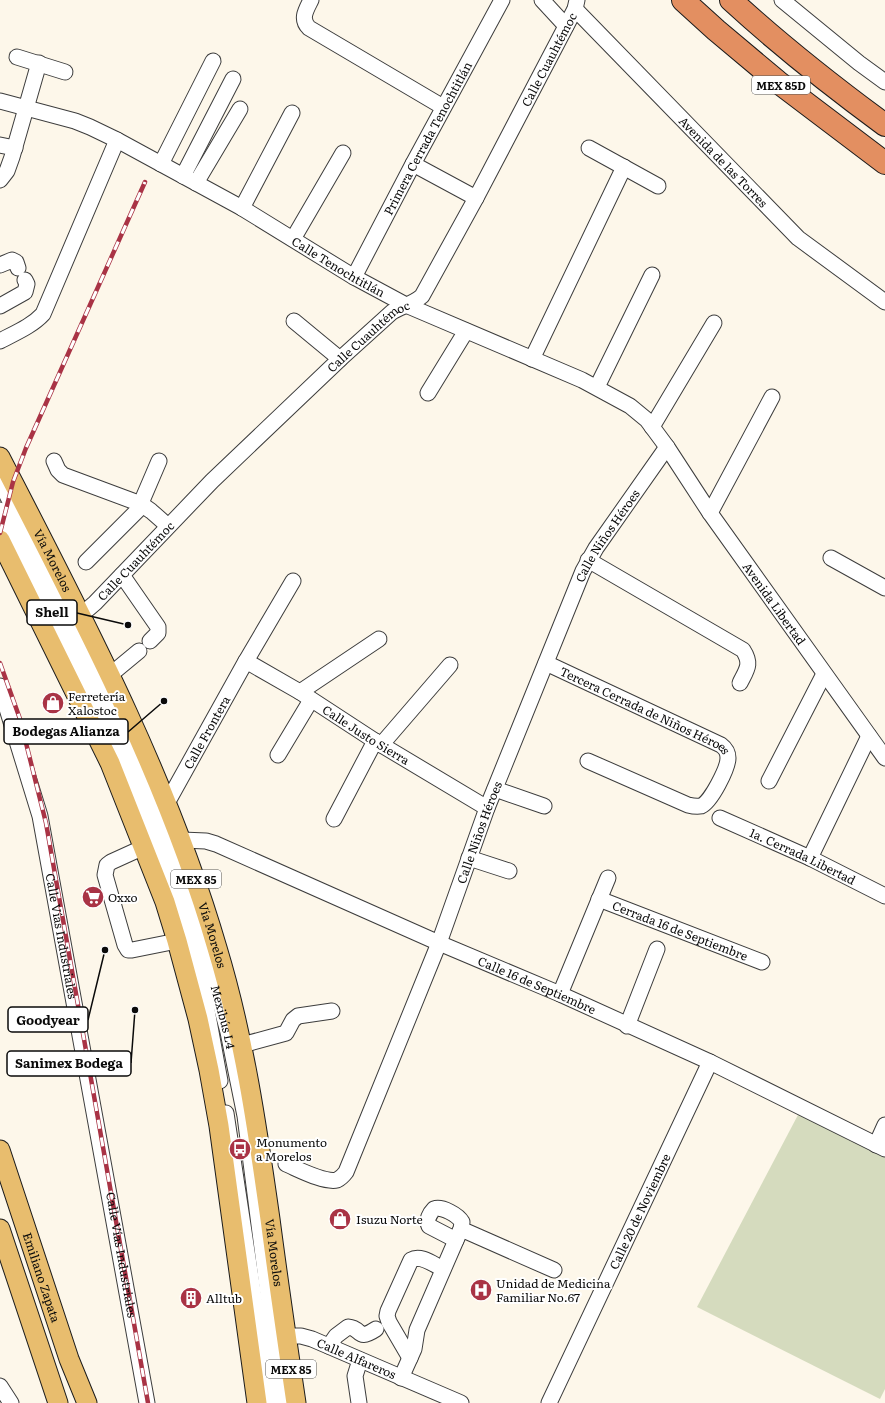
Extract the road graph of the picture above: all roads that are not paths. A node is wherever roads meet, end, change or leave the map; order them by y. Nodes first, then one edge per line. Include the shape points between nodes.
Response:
1 (311, 0) edge
2 (502, 0) edge
3 (542, 0) edge
4 (683, 0) edge
5 (731, 0) edge
6 (782, 0) edge
7 (576, 4) edge
8 (566, 26) junction
9 (17, 57) dead end
10 (213, 61) dead end
11 (39, 63) junction
12 (65, 72) dead end
13 (233, 79) dead end
14 (885, 82) edge
15 (0, 101) edge
16 (443, 107) junction
17 (26, 108) junction
18 (240, 109) dead end
19 (292, 113) dead end
20 (885, 125) edge
21 (117, 140) junction
22 (0, 145) edge
23 (15, 148) junction
24 (589, 148) dead end
25 (343, 153) dead end
26 (885, 163) edge
27 (161, 164) junction
28 (413, 164) junction
29 (624, 168) junction
30 (0, 180) edge
31 (190, 180) junction
32 (658, 186) dead end
33 (476, 198) junction
34 (242, 208) junction
35 (293, 240) junction
36 (0, 265) edge
37 (652, 275) dead end
38 (354, 277) junction
39 (885, 302) edge
40 (406, 305) junction
41 (0, 306) edge
42 (294, 321) dead end
43 (714, 322) dead end
44 (466, 331) junction
45 (0, 341) edge
46 (532, 358) junction
47 (340, 359) junction
48 (597, 387) junction
49 (428, 393) dead end
50 (772, 397) dead end
51 (652, 427) junction
52 (667, 447) junction
53 (0, 457) edge
54 (158, 460) dead end
55 (54, 461) dead end
56 (0, 480) edge
57 (141, 504) junction
58 (0, 510) edge
59 (710, 513) junction
60 (168, 526) junction
61 (0, 540) edge
62 (831, 558) dead end
63 (588, 560) junction
64 (86, 562) dead end
65 (122, 575) junction
66 (292, 581) dead end
67 (885, 588) edge
68 (79, 614) junction
69 (379, 639) dead end
70 (150, 641) dead end
71 (139, 651) dead end
72 (246, 661) junction
73 (546, 662) junction
74 (450, 665) dead end
75 (824, 674) junction
76 (110, 675) junction
77 (740, 683) dead end
78 (0, 686) edge
79 (306, 696) junction
80 (868, 736) junction
81 (378, 743) junction
82 (278, 755) dead end
83 (885, 758) edge
84 (588, 762) dead end
85 (769, 781) dead end
86 (495, 789) junction
87 (167, 803) junction
88 (544, 806) dead end
89 (487, 808) junction
90 (720, 818) dead end
91 (334, 819) dead end
92 (182, 840) junction
93 (144, 847) junction
94 (469, 858) junction
95 (810, 858) junction
96 (509, 871) dead end
97 (608, 878) dead end
98 (885, 896) edge
99 (599, 899) junction
100 (177, 941) junction
101 (439, 943) junction
102 (658, 949) dead end
103 (762, 962) dead end
104 (560, 994) junction
105 (332, 1011) dead end
106 (628, 1026) junction
107 (242, 1045) junction
108 (710, 1062) junction
109 (885, 1125) edge
110 (880, 1147) edge
111 (0, 1150) edge
112 (286, 1164) dead end
113 (0, 1229) edge
114 (443, 1269) junction
115 (554, 1270) dead end
116 (376, 1329) dead end
117 (267, 1337) junction
118 (329, 1346) junction
119 (410, 1358) junction
120 (360, 1360) junction
121 (402, 1378) junction
122 (0, 1386) edge
123 (11, 1403) edge
124 (58, 1403) edge
125 (88, 1403) edge
126 (146, 1403) edge
127 (257, 1403) edge
128 (270, 1403) edge
129 (282, 1403) edge
130 (296, 1403) edge
131 (359, 1403) edge
132 (461, 1403) edge
133 (550, 1403) edge

1 - 16 street via 305,12 304,22 309,28
2 - 16 street, Primera Cerrada Tenochtitlán
3 - 8 street
4 - 26 highway, MEX 85D via 778,82
5 - 20 highway, MEX 85D via 794,55
6 - 14 street
7 - 8 street, Calle Cuauhtémoc
7 - 39 street, Avenida de las Torres via 798,238
8 - 33 street, Calle Cuauhtémoc
9 - 11 street
10 - 27 street
11 - 12 street
11 - 17 street
13 - 31 street
15 - 17 street, Calle Tenochtitlán
16 - 28 street, Primera Cerrada Tenochtitlán
17 - 21 street, Calle Tenochtitlán via 74,121
17 - 23 street
18 - 31 street
19 - 34 street
21 - 27 street, Calle Tenochtitlán
21 - 45 street via 43,314 29,326
22 - 23 street
23 - 30 street
24 - 29 street
25 - 35 street
27 - 31 street, Calle Tenochtitlán
28 - 33 street
28 - 38 street, Primera Cerrada Tenochtitlán
29 - 32 street
29 - 46 street
31 - 34 street, Calle Tenochtitlán
33 - 40 street, Calle Cuauhtémoc via 422,296
34 - 35 street, Calle Tenochtitlán
35 - 38 street, Calle Tenochtitlán
36 - 41 street via 12,260 16,262 27,284 25,292
37 - 48 street
38 - 40 street, Calle Tenochtitlán
40 - 44 street, Calle Tenochtitlán
40 - 47 street, Calle Cuauhtémoc via 392,312
42 - 47 street
43 - 51 street
44 - 46 street, Calle Tenochtitlán
44 - 49 street
46 - 48 street, Calle Tenochtitlán
47 - 60 street, Calle Cuauhtémoc
48 - 51 street, Calle Tenochtitlán via 640,413
50 - 59 street
51 - 52 street, Calle Tenochtitlán
52 - 59 street, Avenida Libertad
52 - 63 street, Calle Niños Héroes
53 - 68 main road, Vía Morelos / MEX 85
54 - 57 street
55 - 57 street via 63,474
56 - 117 street, Mexibús L4 via 119,723 179,872 207,954 228,1032 245,1116
57 - 60 street
57 - 64 street
58 - 117 street, Mexibús L4 via 128,775 164,864 194,958 212,1037
59 - 75 street, Avenida Libertad
60 - 65 street, Calle Cuauhtémoc
61 - 93 main road, Vía Morelos / MEX 85 via 110,763
62 - 67 street
63 - 73 street, Calle Niños Héroes
63 - 77 street via 743,650 748,662
65 - 68 street, Calle Cuauhtémoc via 95,603
65 - 70 street via 158,627 158,633
66 - 72 street, Calle Frontera
68 - 76 main road, Vía Morelos / MEX 85
69 - 79 street
71 - 76 street
72 - 79 street, Calle Justo Sierra
72 - 87 street, Calle Frontera
73 - 84 street, Tercera Cerrada de Niños Héroes via 720,745 725,748 728,757 708,802 694,807
73 - 86 street, Calle Niños Héroes
74 - 81 street
75 - 80 street, Avenida Libertad
75 - 85 street
76 - 87 main road, Vía Morelos / MEX 85
78 - 126 street, Calle Vías Industriales via 40,816
79 - 81 street, Calle Justo Sierra
79 - 82 street
80 - 83 street, Avenida Libertad
80 - 95 street
81 - 89 street, Calle Justo Sierra
81 - 91 street
86 - 88 street
86 - 89 street, Calle Niños Héroes
87 - 92 main road, Vía Morelos / MEX 85
89 - 94 street, Calle Niños Héroes
90 - 95 street, 1a. Cerrada Libertad
92 - 101 street, Calle 16 de Septiembre via 216,844
92 - 107 main road, Vía Morelos / MEX 85 via 218,949
93 - 100 main road, Vía Morelos / MEX 85
93 - 100 street via 111,862 105,870 106,883 125,945 128,950 132,950
94 - 96 street
94 - 101 street, Calle Niños Héroes
95 - 98 street, 1a. Cerrada Libertad
97 - 99 street, Cerrada 16 de Septiembre
99 - 103 street, Cerrada 16 de Septiembre
99 - 104 street, Cerrada 16 de Septiembre
100 - 117 main road, Vía Morelos / MEX 85 via 198,1019
101 - 104 street, Calle 16 de Septiembre
101 - 112 street, Calle Niños Héroes via 342,1178 327,1180
102 - 106 street
104 - 106 street, Calle 16 de Septiembre
105 - 107 street via 298,1016 286,1033
106 - 108 street, Calle 16 de Septiembre
107 - 117 main road, Vía Morelos / MEX 85 via 256,1118
108 - 110 street, Calle 16 de Septiembre
108 - 133 street, Calle 20 de Noviembre
109 - 110 street
111 - 125 main road, Emiliano Zapata via 69,1359
113 - 124 main road, Emiliano Zapata
114 - 115 street via 459,1234
114 - 119 street via 417,1330
114 - 119 street via 421,1258 411,1260 388,1311 388,1322
116 - 118 street via 365,1335 348,1327 336,1336
117 - 118 street, Calle Alfareros via 307,1337
117 - 127 main road, Vía Morelos / MEX 85
117 - 128 street, Mexibús L4
117 - 129 street, Mexibús L4
117 - 130 main road, Vía Morelos / MEX 85
118 - 120 street, Calle Alfareros
119 - 121 street
120 - 121 street, Calle Alfareros
120 - 131 street via 355,1376
121 - 132 street, Calle Alfareros
122 - 123 street

